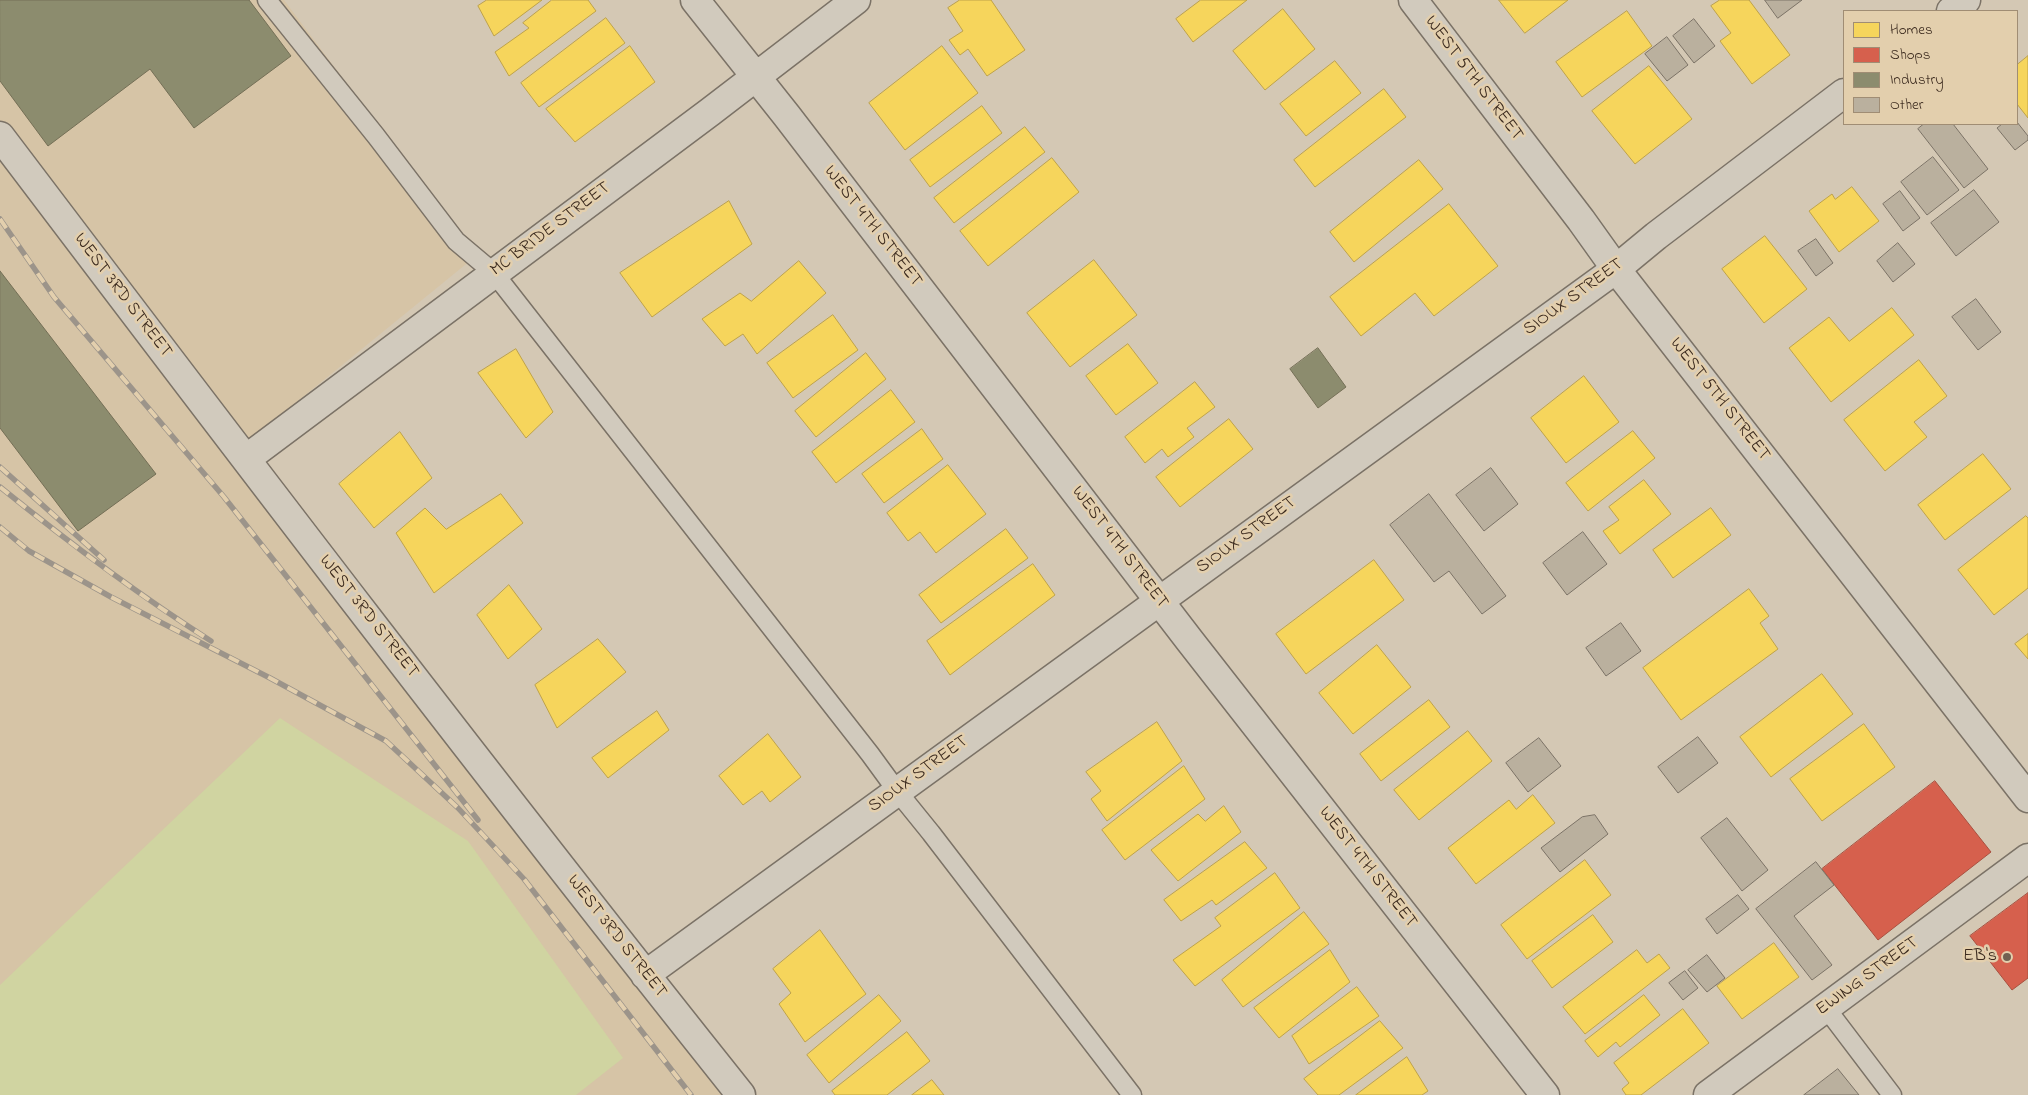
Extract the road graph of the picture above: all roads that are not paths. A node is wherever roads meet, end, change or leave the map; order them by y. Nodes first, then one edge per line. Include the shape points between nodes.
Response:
1 (267, 0) edge
2 (694, 0) edge
3 (856, 0) edge
4 (1413, 0) edge
5 (1966, 0) edge
6 (1952, 10) edge
7 (754, 77) junction
8 (1843, 94) edge
9 (0, 136) edge
10 (1616, 269) junction
11 (494, 273) junction
12 (246, 459) junction
13 (1159, 601) junction
14 (897, 791) junction
15 (2028, 798) edge
16 (2028, 858) edge
17 (645, 975) junction
18 (1826, 1008) junction
19 (741, 1095) edge
20 (1132, 1095) edge
21 (1545, 1095) edge
22 (1708, 1095) edge
23 (1892, 1095) edge

1 - 11 lane via 456,241
2 - 7 street, WEST 4TH STREET
3 - 7 street, MC BRIDE STREET
4 - 10 street, WEST 5TH STREET
5 - 6 street
7 - 11 street, MC BRIDE STREET
7 - 13 street, WEST 4TH STREET
8 - 10 street, SIOUX STREET
9 - 12 street, WEST 3RD STREET
10 - 13 street, SIOUX STREET
10 - 15 street, WEST 5TH STREET
11 - 12 street, MC BRIDE STREET
11 - 14 lane
12 - 17 street, WEST 3RD STREET
13 - 14 street, SIOUX STREET
13 - 21 street, WEST 4TH STREET
14 - 17 street, SIOUX STREET
14 - 20 lane
16 - 18 street, EWING STREET
17 - 19 street, WEST 3RD STREET
18 - 22 street, EWING STREET
18 - 23 lane

